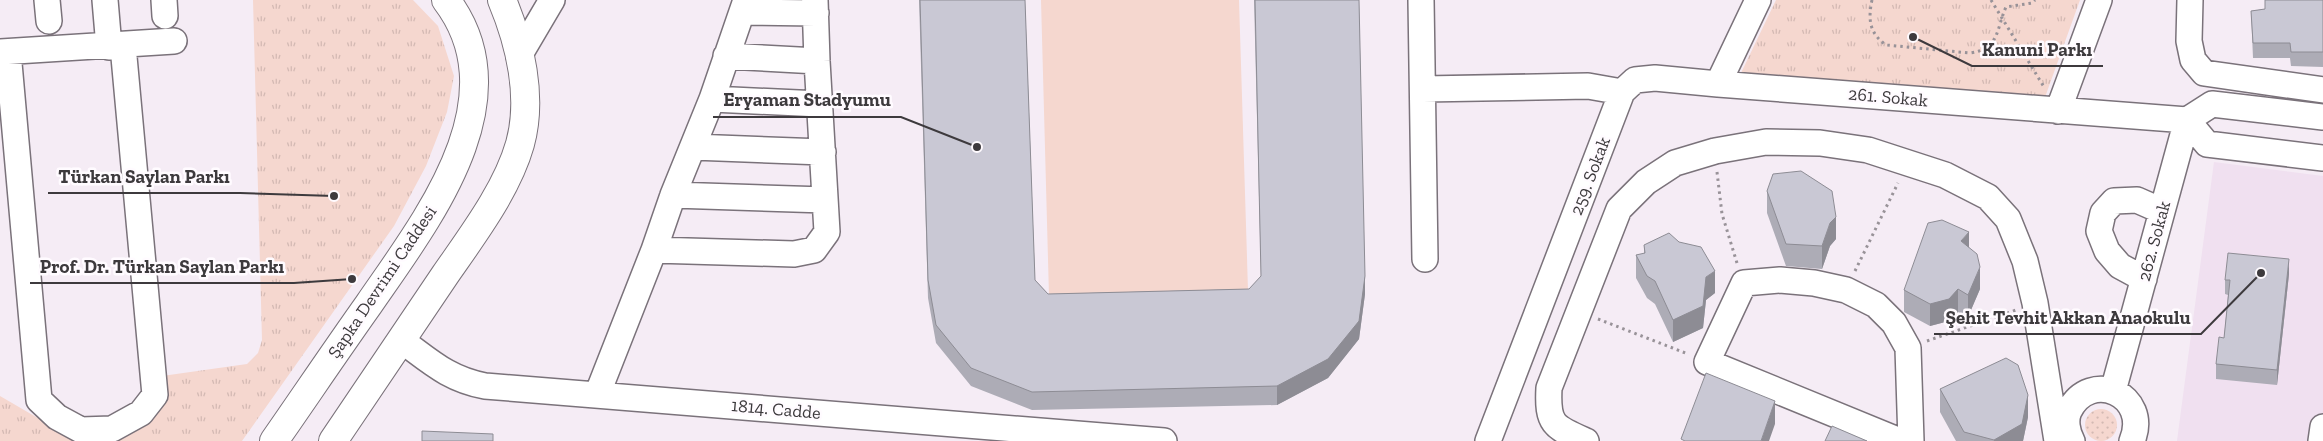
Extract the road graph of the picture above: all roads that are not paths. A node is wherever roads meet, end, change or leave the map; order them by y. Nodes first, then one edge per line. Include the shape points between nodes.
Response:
1 (105, 0) edge
2 (446, 0) edge
3 (502, 0) edge
4 (552, 0) edge
5 (1421, 0) edge
6 (1758, 0) edge
7 (2099, 0) edge
8 (2190, 0) edge
9 (744, 6) edge
10 (816, 7) edge
11 (174, 42) dead end
12 (116, 46) junction
13 (4, 52) edge
14 (519, 56) junction
15 (726, 56) junction
16 (817, 60) junction
17 (1718, 84) junction
18 (1423, 89) junction
19 (2323, 90) edge
20 (1622, 92) junction
21 (712, 99) junction
22 (820, 104) junction
23 (2058, 111) junction
24 (2323, 117) edge
25 (2187, 120) junction
26 (693, 147) junction
27 (823, 152) junction
28 (2323, 158) edge
29 (673, 195) junction
30 (825, 200) junction
31 (2162, 212) junction
32 (654, 250) junction
33 (1425, 259) dead end
34 (2144, 279) junction
35 (402, 340) junction
36 (2113, 391) junction
37 (597, 395) junction
38 (2323, 427) edge
39 (274, 441) edge
40 (333, 441) edge
41 (1164, 441) edge
42 (1488, 441) edge
43 (1586, 441) edge
44 (1900, 441) edge
45 (1911, 441) edge
46 (2057, 441) edge
47 (2072, 441) edge
48 (2132, 441) edge
49 (2321, 441) edge

1 - 12 street
2 - 39 main road, Şapka Devrimi Caddesi via 458,15 471,51 474,77 472,112 463,146 427,218
3 - 14 main road via 512,24
4 - 14 street
5 - 18 street
6 - 17 street
7 - 23 street
8 - 19 street via 2189,41 2193,60 2204,73
9 - 10 street
9 - 15 street
10 - 16 street
11 - 12 street
12 - 13 street
12 - 13 street via 155,395 141,413 112,429 81,430 56,417 39,400
14 - 35 main road via 525,97 520,143 509,172 473,234
15 - 16 street
15 - 21 street
16 - 22 street
17 - 20 street via 1655,78 1635,80
17 - 23 street, 261. Sokak
18 - 20 street via 1588,86
18 - 33 street
20 - 42 street, 259. Sokak
21 - 22 street
21 - 26 street
22 - 27 street
23 - 25 street, 261. Sokak
24 - 25 street via 2212,104
25 - 28 street via 2207,144
25 - 31 street, 262. Sokak
26 - 27 street
26 - 29 street
27 - 30 street
29 - 30 street
29 - 32 street
30 - 32 street via 827,232 814,250 794,254
31 - 34 street, 262. Sokak
31 - 34 street via 2137,200 2114,200 2103,213 2099,231 2107,251 2120,266
32 - 37 street
34 - 36 street, 262. Sokak
35 - 37 street, 1814. Cadde via 464,382
35 - 40 main road
36 - 47 street via 2090,391 2073,404 2067,425
36 - 48 street via 2132,406 2136,429
37 - 41 street, 1814. Cadde
38 - 49 street
43 - 46 street via 1558,428 1548,411 1549,388 1619,209 1646,182 1675,163 1714,150 1766,142 1820,143 1868,150 1945,174 1988,197 2008,219 2025,261
44 - 45 street via 1707,362 1744,283 1814,282 1846,290 1876,305 1894,323 1908,348

